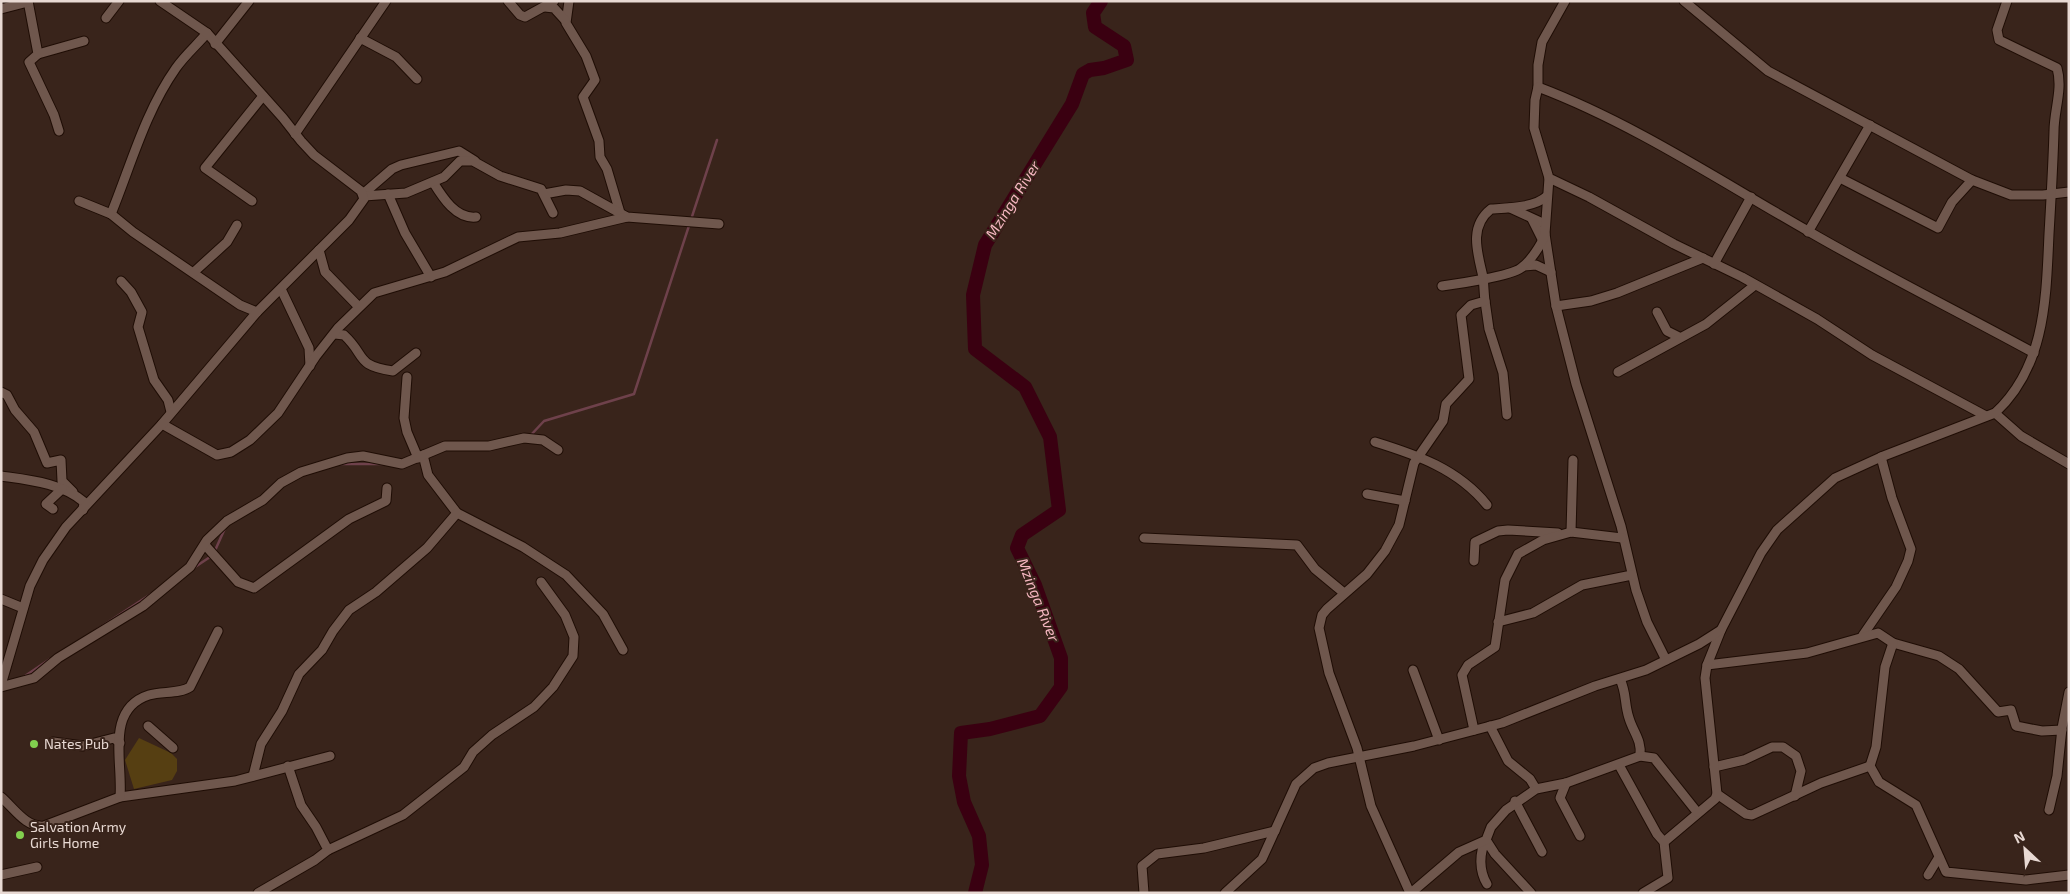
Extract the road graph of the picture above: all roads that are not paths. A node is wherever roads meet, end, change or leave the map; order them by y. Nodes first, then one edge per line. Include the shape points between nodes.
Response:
1 (119, 1) edge
2 (160, 1) edge
3 (249, 1) edge
4 (386, 1) edge
5 (508, 1) edge
6 (554, 1) edge
7 (569, 1) edge
8 (1565, 1) edge
9 (1684, 1) edge
10 (2007, 1) edge
11 (28, 2) edge
12 (544, 7) junction
13 (1, 9) edge
14 (106, 18) dead end
15 (565, 20) junction
16 (207, 33) junction
17 (360, 38) junction
18 (84, 41) dead end
19 (215, 44) junction
20 (38, 54) junction
21 (418, 79) dead end
22 (1538, 87) junction
23 (263, 96) junction
24 (1870, 125) junction
25 (59, 131) dead end
26 (295, 134) junction
27 (479, 165) junction
28 (1549, 178) junction
29 (1840, 178) junction
30 (1972, 180) junction
31 (433, 182) junction
32 (2069, 192) edge
33 (2053, 193) junction
34 (388, 194) junction
35 (544, 194) junction
36 (364, 195) junction
37 (1547, 196) junction
38 (1751, 197) junction
39 (79, 201) dead end
40 (252, 201) dead end
41 (1510, 208) junction
42 (553, 213) dead end
43 (111, 214) junction
44 (624, 217) junction
45 (476, 218) dead end
46 (1532, 219) junction
47 (719, 224) dead end
48 (1545, 224) junction
49 (237, 225) dead end
50 (1808, 232) junction
51 (1544, 237) junction
52 (319, 250) junction
53 (1703, 258) junction
54 (1714, 264) junction
55 (1524, 266) junction
56 (194, 272) junction
57 (1552, 272) junction
58 (431, 277) junction
59 (1483, 278) junction
60 (121, 281) dead end
61 (1755, 285) junction
62 (1442, 286) dead end
63 (281, 289) junction
64 (1485, 301) junction
65 (358, 306) junction
66 (1556, 306) junction
67 (257, 312) junction
68 (1657, 312) dead end
69 (334, 334) junction
70 (1679, 337) junction
71 (416, 353) dead end
72 (2034, 353) junction
73 (310, 366) junction
74 (1618, 372) dead end
75 (407, 377) dead end
76 (1, 392) edge
77 (171, 412) junction
78 (1991, 414) junction
79 (1507, 415) dead end
80 (162, 424) junction
81 (1375, 442) dead end
82 (558, 450) dead end
83 (1418, 455) junction
84 (420, 456) junction
85 (1881, 457) junction
86 (1573, 460) dead end
87 (2069, 464) edge
88 (1, 476) edge
89 (387, 488) dead end
90 (62, 489) junction
91 (73, 492) junction
92 (1367, 494) dead end
93 (1405, 501) junction
94 (1487, 505) dead end
95 (53, 509) dead end
96 (83, 510) junction
97 (457, 513) junction
98 (1569, 533) junction
99 (1144, 538) dead end
100 (1622, 538) junction
101 (205, 545) junction
102 (1474, 561) dead end
103 (1632, 574) junction
104 (541, 582) dead end
105 (1344, 593) junction
106 (1, 599) edge
107 (22, 608) junction
108 (1498, 622) junction
109 (1721, 630) junction
110 (218, 631) dead end
111 (1863, 635) junction
112 (1893, 643) junction
113 (623, 650) dead end
114 (1666, 660) junction
115 (1707, 665) junction
116 (1413, 670) dead end
117 (1620, 678) junction
118 (1, 686) edge
119 (2069, 692) edge
120 (148, 726) dead end
121 (1490, 726) junction
122 (1474, 730) junction
123 (2062, 730) junction
124 (1439, 740) junction
125 (53, 742) dead end
126 (120, 743) junction
127 (173, 748) dead end
128 (330, 756) dead end
129 (1640, 756) junction
130 (1360, 758) junction
131 (1620, 765) junction
132 (288, 766) junction
133 (1714, 766) junction
134 (1870, 766) junction
135 (253, 776) junction
136 (1566, 783) junction
137 (1536, 789) junction
138 (1718, 794) junction
139 (1, 796) edge
140 (1795, 796) junction
141 (120, 797) junction
142 (1516, 801) junction
143 (2048, 810) dead end
144 (1698, 812) junction
145 (1275, 831) junction
146 (1580, 836) dead end
147 (1486, 840) junction
148 (1664, 842) junction
149 (328, 850) junction
150 (1542, 852) dead end
151 (1939, 856) junction
152 (37, 867) dead end
153 (1, 875) edge
154 (1928, 875) dead end
155 (2069, 875) edge
156 (1487, 884) dead end
157 (263, 892) edge
158 (1144, 893) edge
159 (1225, 893) edge
160 (1411, 893) edge
161 (1531, 893) edge
162 (1643, 893) edge

1 - 14 street
2 - 16 street
3 - 19 street
4 - 17 street
5 - 12 street via 523,16
6 - 12 street
7 - 15 street
8 - 22 street via 1542,42
9 - 24 street via 1768,71
10 - 33 street via 1997,30 1999,40 2057,68 2060,80 2054,126
11 - 13 street
11 - 20 street
12 - 15 street via 554,8
15 - 44 street via 586,56 595,80 583,98 599,141 600,157
16 - 19 street
16 - 43 street via 177,66 161,93 139,137
17 - 21 street via 396,57
17 - 26 street
18 - 20 street
19 - 23 street
20 - 25 street via 29,62
22 - 28 street via 1534,132
22 - 38 street via 1617,123
23 - 26 street
23 - 40 street via 205,168
24 - 29 street
24 - 30 street
26 - 36 street via 314,155
27 - 31 street via 473,161 460,161 448,174
27 - 35 street
27 - 36 street via 459,151 401,165
28 - 37 street
28 - 53 street
29 - 30 street via 1938,228 1952,202
29 - 50 street
30 - 33 street via 2011,196
31 - 34 street via 406,193
31 - 45 street via 456,210 466,217
32 - 33 street
33 - 72 street via 2042,327
34 - 36 street
34 - 58 street via 405,233
35 - 42 street
35 - 44 street via 580,191
36 - 52 street via 357,212
37 - 41 street
37 - 48 street
38 - 50 street
38 - 54 street
39 - 43 street
41 - 46 street
41 - 59 street via 1491,209 1480,224 1475,240
43 - 56 street
44 - 47 street
44 - 58 street via 560,233 518,237
46 - 48 street
46 - 51 street
48 - 51 street
49 - 56 street via 227,242
50 - 72 street
51 - 55 street
51 - 57 street
52 - 63 street
52 - 65 street via 325,272
53 - 54 street
53 - 66 street via 1617,293
54 - 61 street
55 - 57 street via 1536,265
55 - 59 street via 1516,271
56 - 67 street via 240,306
57 - 66 street
58 - 65 street via 381,290
59 - 62 street
59 - 64 street
60 - 77 street via 142,312 138,327 152,375 168,400
61 - 70 street via 1706,324
61 - 78 street via 1817,319 1872,355
63 - 67 street
63 - 73 street via 309,348
64 - 79 street via 1489,330 1503,373
64 - 83 street via 1470,305 1461,315 1469,379 1446,404 1443,421
65 - 69 street
66 - 100 street
67 - 77 street
68 - 70 street via 1667,331
69 - 71 street via 344,334 364,361 375,369 392,371
69 - 73 street
70 - 74 street
72 - 78 street via 2008,401
73 - 80 street via 278,413 250,440 227,454 217,455
75 - 84 street via 404,418 407,432
76 - 91 street via 7,395 34,432 47,463 61,460 62,480
77 - 80 street
78 - 85 street
78 - 87 street via 2020,436
80 - 96 street
81 - 83 street
82 - 84 street via 543,440 524,438 489,446 445,446
83 - 93 street
83 - 94 street via 1448,471
84 - 97 street via 428,475
84 - 101 street via 399,464 356,456 301,472 281,483 263,500 232,517
85 - 109 street via 1835,478 1778,530 1761,553
85 - 111 street via 1911,548 1896,587
86 - 98 street
88 - 90 street
89 - 101 street via 386,501 349,519 254,588 238,582
90 - 91 street
90 - 95 street via 46,504
91 - 96 street via 84,502
92 - 93 street
93 - 105 street via 1399,525 1384,550 1367,574
96 - 107 street via 66,527 43,560
97 - 113 street via 523,547 566,574 604,614
97 - 135 street via 427,548 376,592 355,605 333,630 322,650 299,674 282,711 260,744
98 - 100 street
98 - 102 street via 1498,531 1475,542
98 - 108 street via 1543,540 1518,554 1504,580
99 - 105 street via 1297,545 1315,569
100 - 103 street
101 - 118 street via 190,567 143,606 58,658 34,678
103 - 108 street via 1582,585 1540,610
103 - 114 street via 1647,622
104 - 149 street via 565,615 574,637 573,656 553,687 534,707 492,735 473,752 464,767 403,815
105 - 130 street via 1322,615 1320,636 1333,684
106 - 107 street
107 - 118 street
108 - 122 street via 1495,647 1468,665 1462,675
109 - 114 street
109 - 115 street
110 - 126 street via 190,687 156,693 131,704 121,720
111 - 112 street via 1878,633
111 - 115 street via 1807,653
112 - 123 street via 1939,656 1959,669 1998,712 2011,710 2016,726 2042,731
112 - 134 street via 1885,667 1876,747
114 - 117 street
115 - 133 street via 1705,678
116 - 124 street
117 - 121 street
117 - 129 street via 1626,692 1629,719 1640,741
119 - 123 street
120 - 127 street
121 - 122 street
121 - 137 street via 1508,761 1530,779
122 - 124 street
123 - 143 street via 2058,776
124 - 130 street
125 - 126 street via 83,746 114,738
126 - 141 street
128 - 132 street
129 - 131 street
129 - 144 street via 1654,758
130 - 145 street via 1318,766 1300,779
130 - 160 street via 1371,806
131 - 136 street
131 - 148 street
132 - 135 street
132 - 149 street via 301,805
133 - 138 street
133 - 140 street via 1744,760 1772,747 1783,748 1796,756 1801,771
134 - 140 street
134 - 151 street via 1879,782 1916,805
135 - 141 street
136 - 137 street
136 - 146 street via 1561,790 1562,804
137 - 142 street
138 - 140 street via 1752,816
138 - 144 street
139 - 141 street via 28,822 39,826
142 - 147 street via 1497,819
142 - 150 street
144 - 148 street
145 - 158 street via 1204,848 1157,854 1142,866
145 - 159 street via 1262,859
147 - 156 street via 1482,847 1481,866
147 - 160 street via 1459,852
147 - 161 street
148 - 162 street via 1668,878
149 - 157 street
151 - 154 street
151 - 155 street via 1946,872 1956,874 2026,880
152 - 153 street

